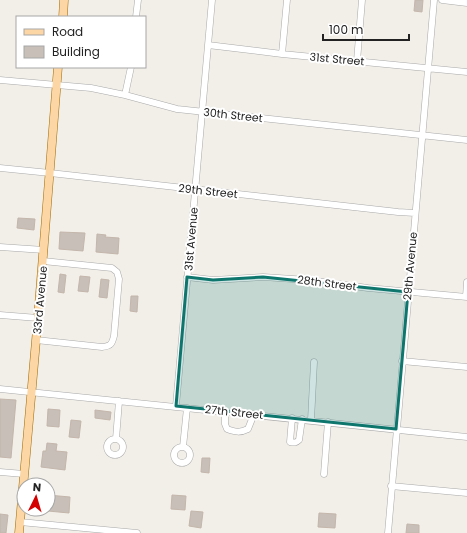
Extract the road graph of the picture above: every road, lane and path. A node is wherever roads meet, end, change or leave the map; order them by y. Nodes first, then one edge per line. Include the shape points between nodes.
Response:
1 (64, 0) edge
2 (138, 0) edge
3 (212, 0) edge
4 (287, 0) edge
5 (362, 0) edge
6 (434, 0) edge
7 (442, 0) edge
8 (467, 3) edge
9 (63, 16) edge
10 (136, 16) edge
11 (208, 45) junction
12 (282, 54) junction
13 (358, 61) junction
14 (58, 68) edge
15 (132, 68) edge
16 (428, 68) junction
17 (467, 72) edge
18 (0, 80) edge
19 (56, 85) junction
20 (125, 95) junction
21 (202, 111) junction
22 (423, 136) junction
23 (467, 140) edge
24 (0, 168) edge
25 (50, 173) junction
26 (195, 190) junction
27 (416, 213) junction
28 (0, 247) edge
29 (44, 250) junction
30 (43, 261) junction
31 (187, 277) junction
32 (467, 282) edge
33 (408, 292) junction
34 (466, 297) edge
35 (0, 315) edge
36 (38, 318) junction
37 (36, 340) junction
38 (402, 361) junction
39 (314, 362) dead end
40 (467, 367) edge
41 (0, 389) edge
42 (32, 391) junction
43 (119, 401) junction
44 (176, 406) junction
45 (187, 408) junction
46 (225, 412) junction
47 (254, 414) junction
48 (292, 418) junction
49 (302, 420) junction
50 (311, 420) junction
51 (328, 422) junction
52 (396, 429) junction
53 (467, 437) edge
54 (116, 438) dead end
55 (183, 447) dead end
56 (0, 472) edge
57 (24, 474) junction
58 (324, 474) dead end
59 (391, 486) junction
60 (467, 493) edge
61 (20, 522) junction
62 (124, 532) edge
63 (19, 533) edge
64 (137, 533) edge
65 (388, 533) edge

1 - 9 main road
2 - 10 street
3 - 11 street, 31st Avenue
4 - 12 street
5 - 13 street
6 - 16 street, 29th Avenue
7 - 8 street
11 - 12 street, 31st Street
11 - 21 street, 31st Avenue
12 - 13 street, 31st Street
13 - 16 street, 31st Street
14 - 19 main road, 33rd Avenue
15 - 20 street
16 - 17 street, 31st Street
16 - 22 street, 29th Avenue
18 - 19 street, 30th Street
19 - 20 street, 30th Street via 91,88
19 - 25 main road, 33rd Avenue
20 - 21 street, 30th Street via 177,109
21 - 22 street, 30th Street
21 - 26 street, 31st Avenue
22 - 23 street, 30th Street
22 - 27 street, 29th Avenue
24 - 25 street, 29th Street
25 - 26 street, 29th Street
25 - 29 main road, 33rd Avenue
26 - 27 street, 29th Street
26 - 31 street, 31st Avenue
27 - 33 street, 29th Avenue
28 - 29 street
29 - 30 main road, 33rd Avenue
30 - 36 main road, 33rd Avenue
30 - 37 street via 112,268 120,279 114,336 110,346
31 - 33 street, 28th Street via 213,280 263,277 308,280
31 - 44 street, 31st Avenue
32 - 34 street
33 - 34 street, 28th Street
33 - 38 street, 29th Avenue
35 - 36 street
36 - 37 main road, 33rd Avenue
37 - 42 main road, 33rd Avenue
38 - 40 street
38 - 52 street, 29th Avenue
39 - 50 street
41 - 42 street, 27th Street
42 - 43 street, 27th Street
42 - 57 main road, 33rd Avenue
43 - 44 street, 27th Street
43 - 54 street
44 - 45 street, 27th Street
45 - 46 street, 27th Street
45 - 55 street
46 - 47 street, 27th Street
46 - 47 street via 227,429 236,432 248,430
47 - 48 street, 27th Street
48 - 49 street, 27th Street
48 - 49 street via 290,442 293,443 299,440
49 - 50 street, 27th Street
50 - 51 street, 27th Street
51 - 52 street, 27th Street
51 - 58 street
52 - 53 street, 27th Street
52 - 59 street, 29th Avenue
56 - 57 street
57 - 61 main road, 33rd Avenue
59 - 60 street
59 - 65 street, 29th Avenue
61 - 62 street
61 - 63 main road, 33rd Avenue
62 - 64 street

